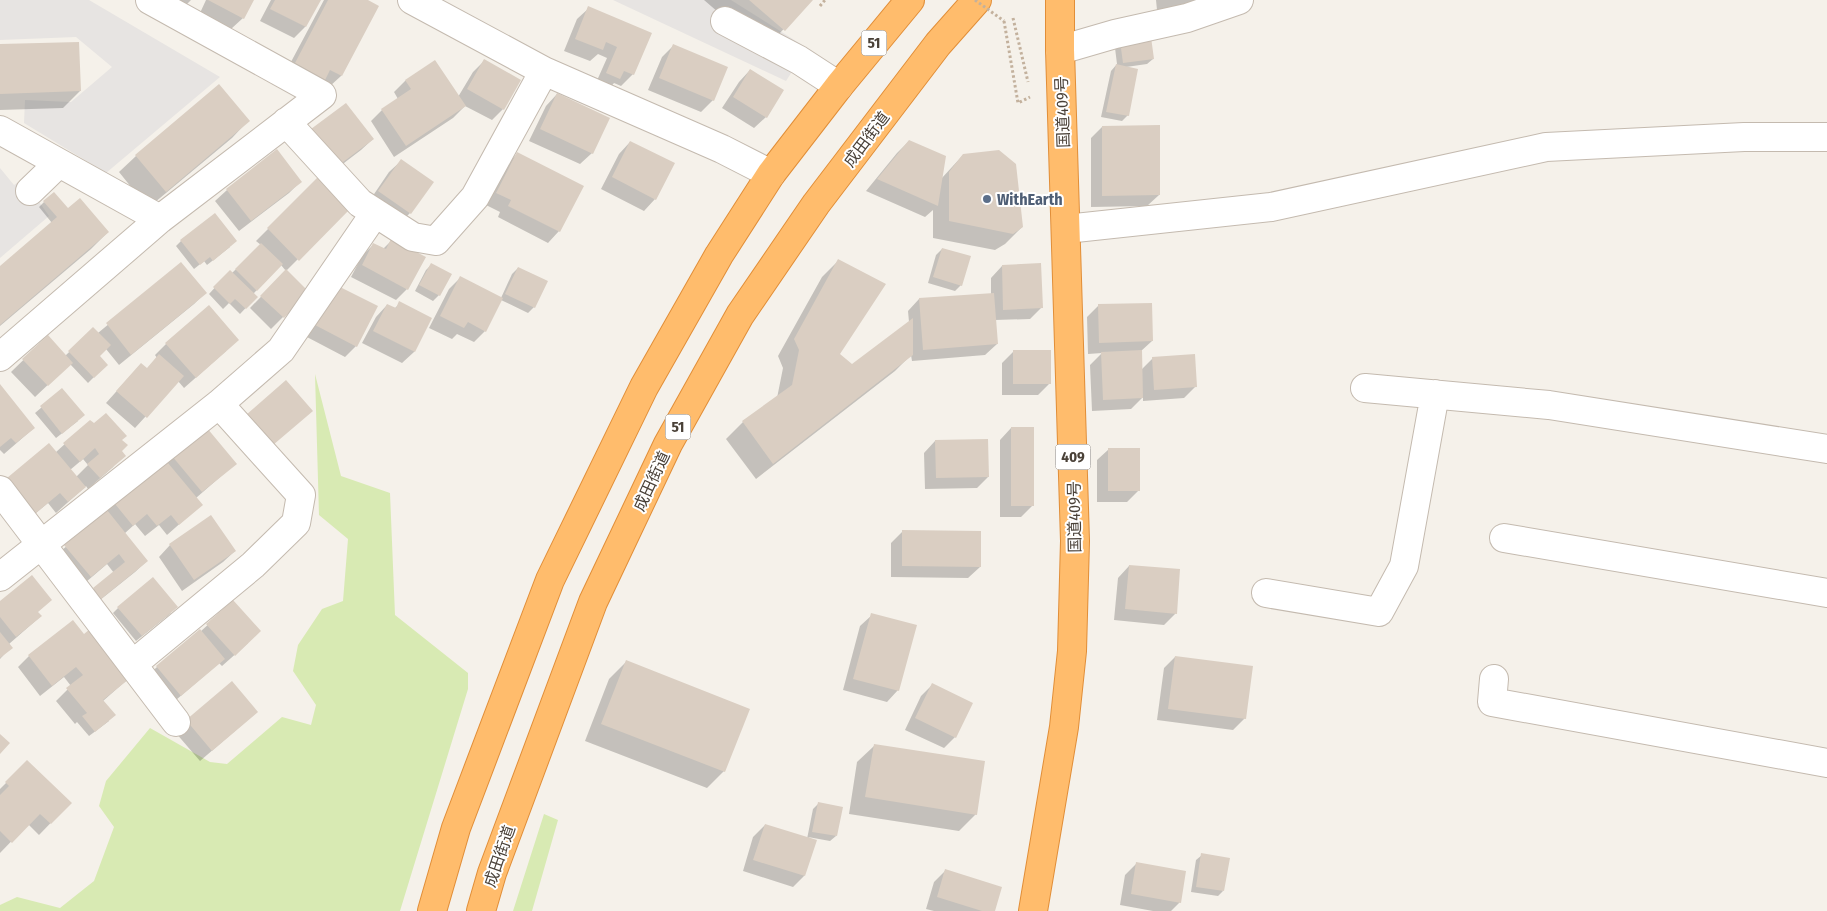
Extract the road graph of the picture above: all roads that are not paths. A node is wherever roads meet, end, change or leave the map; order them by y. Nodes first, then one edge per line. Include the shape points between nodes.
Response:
1 (150, 0) edge
2 (412, 0) edge
3 (910, 0) edge
4 (976, 0) edge
5 (1060, 0) edge
6 (1239, 0) edge
7 (436, 6) edge
8 (725, 21) dead end
9 (1060, 50) junction
10 (544, 72) junction
11 (839, 86) junction
12 (286, 122) junction
13 (0, 130) edge
14 (1827, 138) edge
15 (59, 163) junction
16 (771, 174) junction
17 (30, 191) dead end
18 (375, 213) junction
19 (160, 219) junction
20 (1066, 229) junction
21 (0, 357) edge
22 (1365, 388) dead end
23 (1435, 394) junction
24 (219, 404) junction
25 (1827, 449) edge
26 (0, 490) edge
27 (1504, 538) dead end
28 (40, 545) junction
29 (0, 577) edge
30 (1266, 593) dead end
31 (1827, 593) edge
32 (132, 664) junction
33 (1494, 679) dead end
34 (176, 722) dead end
35 (1827, 763) edge
36 (432, 911) edge
37 (481, 911) edge
38 (1033, 911) edge

1 - 12 street via 322,94
2 - 7 street
3 - 11 highway, 51
4 - 37 highway, 成田街道 / 51 via 938,44 816,204 740,315 668,444 593,602 492,873
5 - 9 highway, 国道409号 / 409
6 - 9 street via 1187,18
7 - 10 street
8 - 11 street via 799,60
9 - 20 highway, 国道409号 / 409
10 - 16 street via 722,149
10 - 18 street via 475,197 436,241 413,238
11 - 16 highway, 51
12 - 18 street via 360,203
12 - 19 street
13 - 15 street
14 - 20 street via 1744,137 1546,147 1271,207
15 - 17 street
15 - 19 street
16 - 36 highway, 51 via 719,255 644,387 550,580 456,828
18 - 24 street via 280,350
19 - 21 street
20 - 38 highway, 国道409号 / 409 via 1075,541 1072,651 1064,727
22 - 23 street
23 - 25 street via 1549,405
23 - 30 street via 1404,566 1379,612
24 - 28 street
24 - 32 street via 301,495 296,523 253,565
26 - 28 street
27 - 31 street
28 - 29 street
28 - 32 street
32 - 34 street
33 - 35 street via 1492,702

